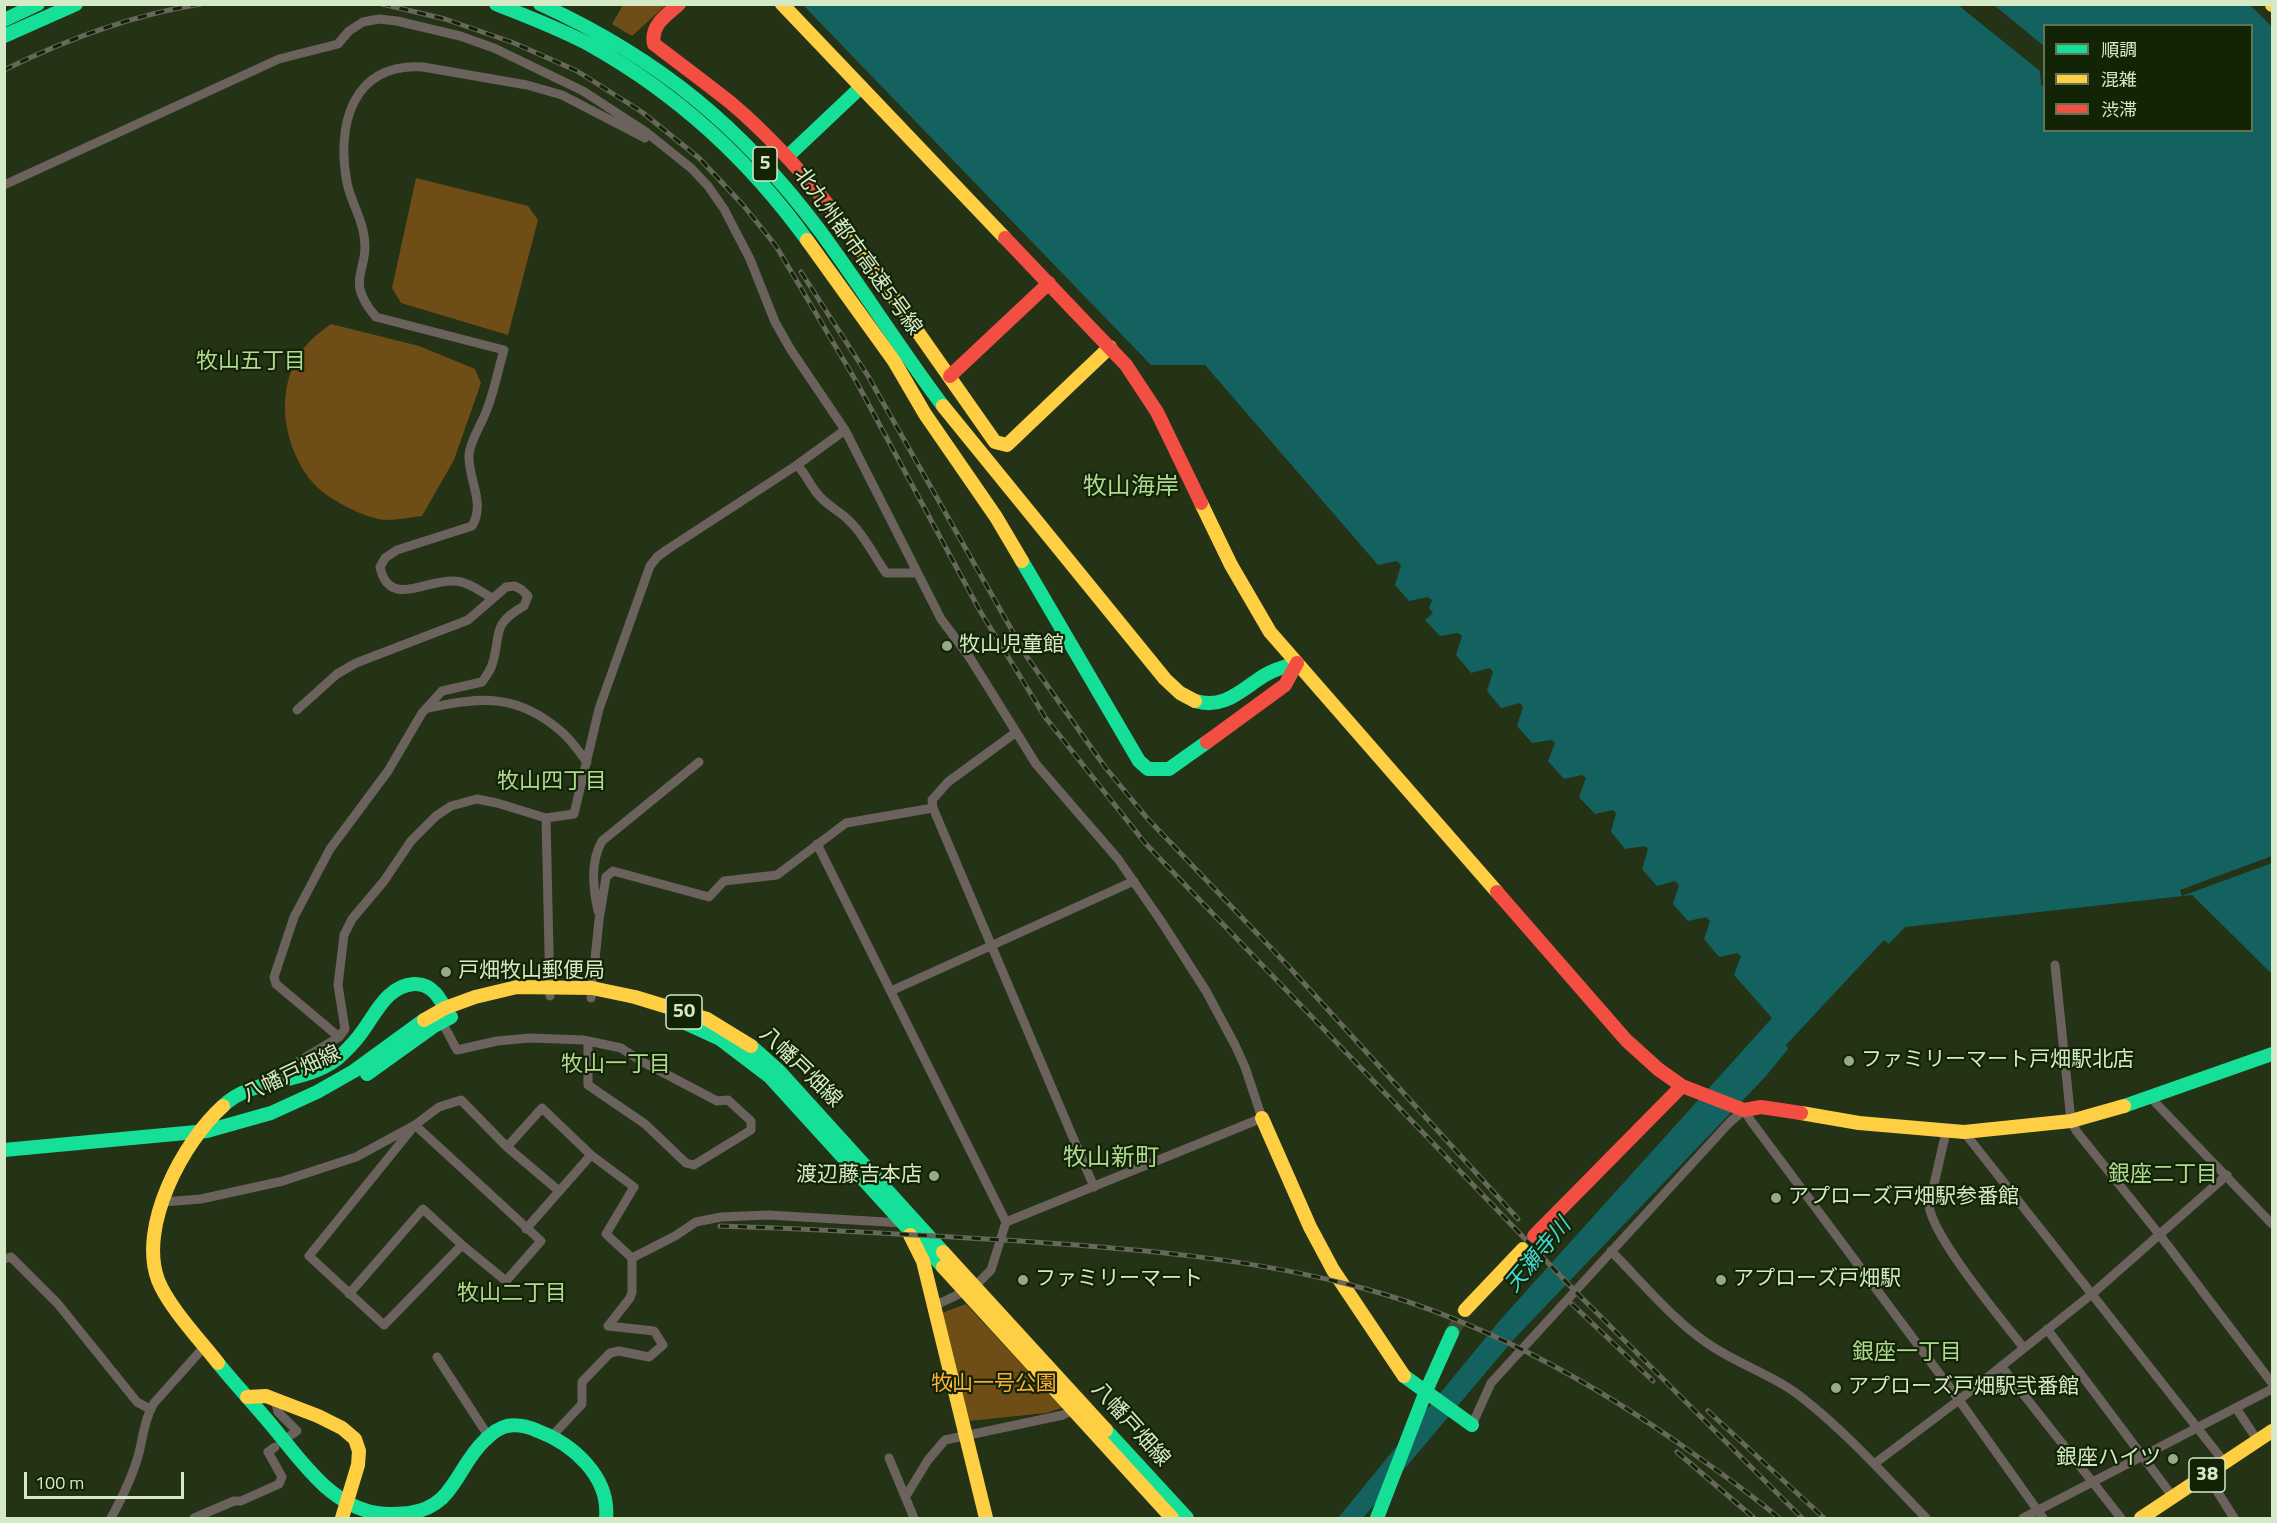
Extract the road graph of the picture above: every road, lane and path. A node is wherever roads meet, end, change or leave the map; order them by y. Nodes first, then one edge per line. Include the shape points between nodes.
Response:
1 (38, 4) edge
2 (76, 4) edge
3 (496, 4) edge
4 (540, 4) edge
5 (679, 4) edge
6 (782, 4) edge
7 (4, 20) edge
8 (4, 36) edge
9 (861, 87) junction
10 (669, 150) junction
11 (787, 157) junction
12 (4, 185) edge
13 (1049, 283) junction
14 (1110, 346) junction
15 (950, 376) junction
16 (845, 430) junction
17 (798, 465) junction
18 (916, 573) junction
19 (492, 598) junction
20 (1297, 663) junction
21 (428, 708) junction
22 (297, 710) dead end
23 (1015, 733) junction
24 (586, 762) junction
25 (699, 762) dead end
26 (933, 808) junction
27 (546, 818) junction
28 (817, 844) junction
29 (1134, 881) junction
30 (599, 920) junction
31 (991, 946) junction
32 (2055, 965) dead end
33 (550, 991) junction
34 (891, 991) junction
35 (592, 993) junction
36 (446, 1016) junction
37 (339, 1037) junction
38 (588, 1041) junction
39 (2272, 1054) edge
40 (286, 1081) junction
41 (1682, 1086) junction
42 (2151, 1098) junction
43 (1744, 1110) junction
44 (1262, 1118) junction
45 (2072, 1121) junction
46 (415, 1125) junction
47 (1946, 1132) junction
48 (1964, 1132) junction
49 (507, 1147) junction
50 (4, 1150) edge
51 (591, 1155) junction
52 (4, 1160) edge
53 (2227, 1175) junction
54 (1094, 1187) junction
55 (559, 1191) junction
56 (163, 1202) junction
57 (1006, 1222) junction
58 (903, 1223) junction
59 (2272, 1224) edge
60 (526, 1229) junction
61 (2159, 1234) junction
62 (1534, 1236) dead end
63 (462, 1245) junction
64 (1523, 1249) dead end
65 (1611, 1251) junction
66 (632, 1258) junction
67 (4, 1259) edge
68 (969, 1290) junction
69 (349, 1294) junction
70 (2092, 1294) junction
71 (934, 1306) junction
72 (1465, 1310) tunnel mouth
73 (2048, 1329) junction
74 (1452, 1333) tunnel mouth
75 (204, 1347) junction
76 (2023, 1347) junction
77 (437, 1357) dead end
78 (2001, 1366) junction
79 (2272, 1383) edge
80 (2272, 1389) edge
81 (1430, 1394) junction
82 (247, 1398) junction
83 (274, 1400) junction
84 (1959, 1400) junction
85 (2236, 1408) junction
86 (150, 1409) junction
87 (1073, 1410) junction
88 (1472, 1425) joint
89 (2197, 1428) junction
90 (2272, 1431) edge
91 (291, 1435) dead end
92 (964, 1435) junction
93 (552, 1436) junction
94 (489, 1437) junction
95 (2258, 1441) junction
96 (2272, 1442) edge
97 (275, 1447) dead end
98 (2143, 1457) junction
99 (889, 1458) dead end
100 (2225, 1463) junction
101 (1874, 1464) junction
102 (2092, 1482) junction
103 (2212, 1483) junction
104 (906, 1496) junction
105 (2173, 1497) junction
106 (346, 1501) junction
107 (1380, 1512) edge
108 (2040, 1515) edge
109 (111, 1518) edge
110 (194, 1518) edge
111 (342, 1518) edge
112 (606, 1518) edge
113 (914, 1518) edge
114 (986, 1518) edge
115 (1172, 1518) edge
116 (1187, 1518) edge
117 (1926, 1518) edge
118 (2023, 1518) edge
119 (2121, 1518) edge
120 (2141, 1518) edge
121 (2157, 1518) edge
122 (2234, 1518) edge

1 - 7 main road
2 - 8 main road
3 - 20 main road, 北九州都市高速5号線 / 5 via 549,25 629,68 712,133 783,207 894,361 925,414 996,517 1132,753 1148,769 1169,770 1285,685
4 - 20 main road, 北九州都市高速5号線 / 5 via 639,55 682,87 761,160 818,229 930,387 1179,692 1200,702 1223,702 1244,692 1274,669
5 - 11 main road via 653,30 654,44 732,104
6 - 9 main road
9 - 11 main road
9 - 13 main road
10 - 12 street via 620,114 527,63 460,36 379,19 363,22 338,44 279,59
10 - 16 street via 708,186 724,209 750,259 775,322
10 - 19 street via 562,95 527,84 423,67 407,66 379,74 368,83 350,112 345,128 345,165 365,238 359,293 367,307 376,317 504,350 487,410 469,452 479,507 477,518 472,526 397,550 380,567 383,579 391,588 402,590 454,581
11 - 15 main road via 836,214
13 - 14 main road
13 - 15 main road
14 - 15 main road via 1007,445 995,442
14 - 20 main road via 1157,412 1250,599 1270,632
16 - 17 street
16 - 18 street
17 - 18 street via 815,492 856,528 886,573
17 - 24 street via 668,549 650,566 599,709
18 - 23 street
19 - 21 street via 506,587 515,586 528,596 524,606 509,614 498,628 492,667 483,681 442,691
19 - 22 street via 468,620 356,663 337,674
20 - 41 main road via 1626,1040
21 - 24 street via 479,700 523,705 564,733
21 - 37 street via 388,771 330,849 294,917 274,977 276,984
23 - 26 street via 948,782 932,800
23 - 29 street via 1036,765
24 - 27 street via 574,814
25 - 30 street via 602,840 595,853
26 - 28 street via 846,823
26 - 31 street
27 - 33 street
27 - 37 street via 477,799 451,806 411,841 344,935 339,985 345,1029
28 - 30 street via 777,875 724,881 709,897 613,870 606,878
28 - 34 street
29 - 31 street
29 - 44 street via 1206,992 1235,1045
30 - 35 street
31 - 34 street
31 - 54 street
32 - 45 street
33 - 35 main road, 八幡戸畑線 / 50
33 - 36 main road, 八幡戸畑線 / 50
34 - 57 street
35 - 58 main road, 八幡戸畑線 / 50 via 701,1028 740,1051 770,1077
35 - 68 main road, 八幡戸畑線 / 50 via 635,997 707,1019 748,1044 787,1080 913,1217
36 - 38 street via 457,1050 530,1038
36 - 40 main road via 432,988 417,983 397,988 336,1059 311,1074
36 - 50 main road, 八幡戸畑線 / 50 via 427,1018 354,1071 271,1113 207,1131
36 - 52 main road, 八幡戸畑線 / 50 via 360,1079 275,1122 209,1141
37 - 40 street via 296,1063
38 - 38 street via 621,1048 717,1101 728,1100 751,1121 752,1130 694,1165 686,1163 645,1124 588,1085
39 - 42 main road
40 - 56 main road via 237,1094 199,1128
41 - 43 main road
41 - 62 main road
42 - 45 main road
42 - 53 street
43 - 47 main road via 1761,1107
43 - 65 street
43 - 84 street
44 - 54 street
44 - 81 main road via 1333,1270 1400,1373
45 - 48 main road
45 - 61 street
46 - 49 street via 439,1107 461,1100
46 - 56 street via 356,1157 282,1181 201,1199
46 - 60 street
46 - 69 street via 309,1256
47 - 48 main road
47 - 76 street via 1929,1206 1931,1216 1949,1248
48 - 70 street
49 - 51 street via 542,1108
49 - 55 street
51 - 55 street
51 - 66 street via 634,1187 606,1234
53 - 59 street
53 - 61 street
54 - 57 street
55 - 60 street
56 - 75 main road via 153,1244 158,1278
57 - 68 street via 991,1270
58 - 66 street via 768,1215 721,1217 696,1222
58 - 68 main road, 八幡戸畑線 / 50
58 - 71 main road via 923,1261
60 - 63 street via 541,1241 506,1281
61 - 70 street
61 - 79 street
63 - 69 street via 384,1326
63 - 69 street via 423,1209
64 - 72 main road
65 - 88 street via 1491,1383
65 - 101 street via 1685,1325 1726,1355 1765,1373 1804,1398
66 - 93 street via 630,1298 608,1326 654,1331 663,1345 649,1357 610,1353 582,1382 582,1404
67 - 86 street via 11,1257 58,1305 137,1402
68 - 71 street
68 - 87 main road, 八幡戸畑線 / 50
68 - 116 main road, 八幡戸畑線 / 50
70 - 73 street
70 - 89 street
71 - 92 main road
73 - 76 street
73 - 98 street
74 - 81 main road
75 - 82 main road
75 - 86 street
76 - 78 street
77 - 94 street
78 - 84 street
78 - 102 street
80 - 85 street
81 - 88 main road
81 - 107 main road
82 - 83 main road via 266,1396
82 - 106 main road via 315,1476
83 - 91 street via 278,1412 297,1431
83 - 106 main road via 318,1416 355,1439 358,1465
84 - 101 street
84 - 108 street
85 - 89 street
85 - 95 street
86 - 109 street via 138,1455
87 - 92 street
87 - 115 main road, 八幡戸畑線 / 50
89 - 98 street
89 - 100 street
90 - 95 main road, 38
92 - 104 street via 945,1440
92 - 114 main road
93 - 94 main road via 521,1424 508,1426
93 - 112 main road via 581,1456 602,1490 608,1507
94 - 106 main road via 477,1446 433,1507 376,1513
95 - 100 main road, 38
96 - 103 main road, 38
97 - 110 street via 268,1452 282,1477 279,1484
98 - 102 street
98 - 105 street
99 - 104 street
100 - 105 main road, 38
101 - 117 street
102 - 108 street
102 - 119 street
103 - 121 main road, 38
103 - 122 street
104 - 113 street
105 - 120 main road, 38
106 - 111 main road
108 - 118 street

